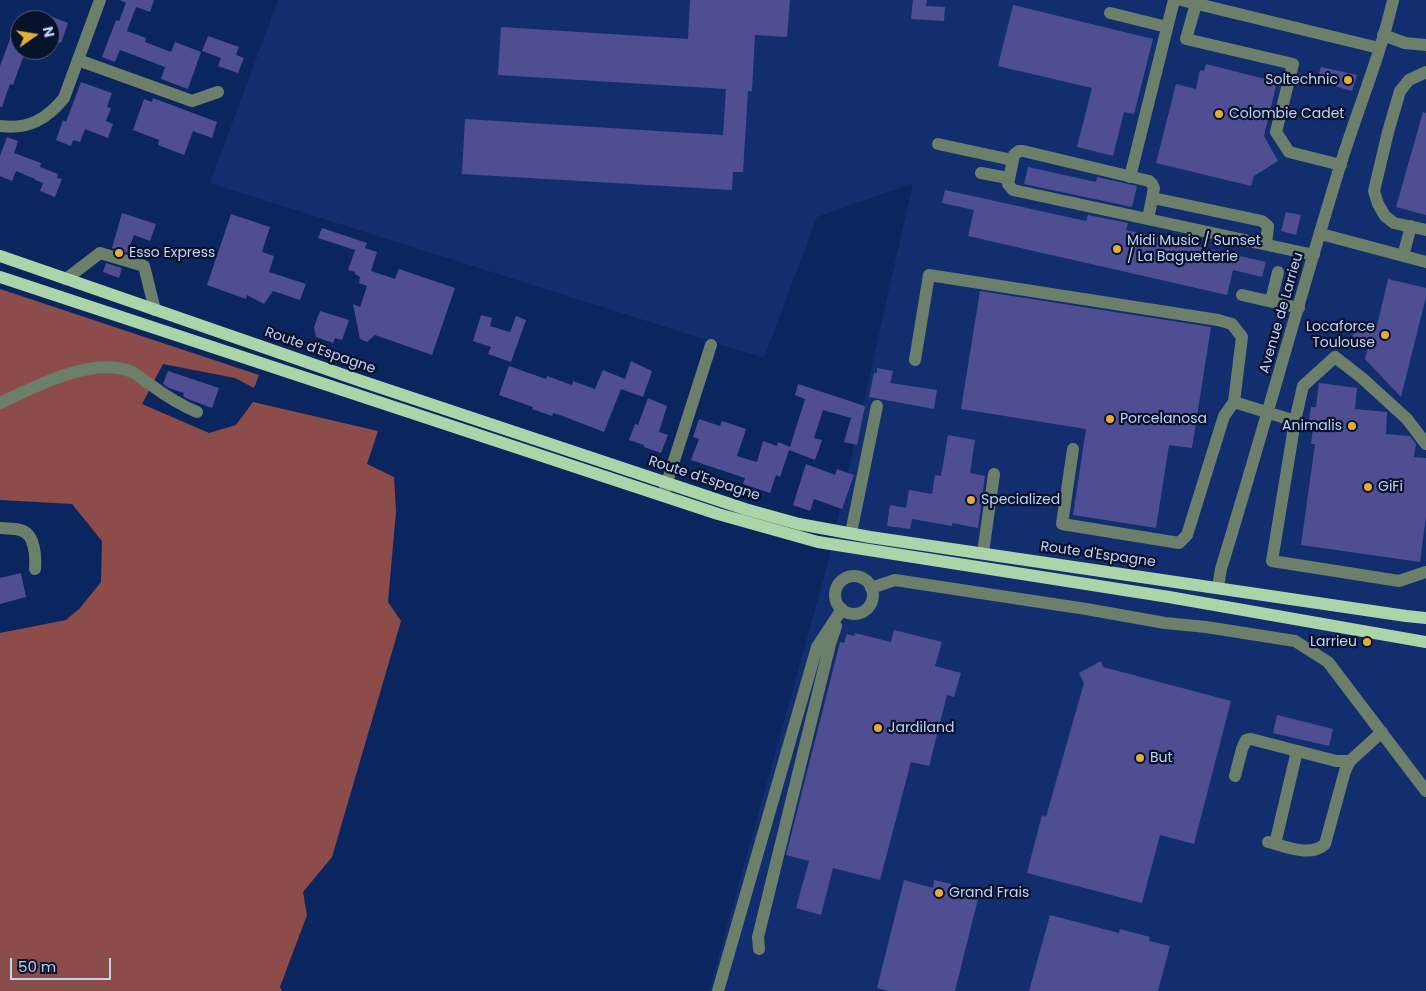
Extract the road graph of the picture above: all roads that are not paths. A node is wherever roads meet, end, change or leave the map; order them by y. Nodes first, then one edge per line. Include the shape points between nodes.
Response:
1 (100, 0) edge
2 (1174, 0) edge
3 (1181, 0) edge
4 (1392, 0) edge
5 (1196, 4) junction
6 (1110, 13) dead end
7 (1167, 27) junction
8 (1383, 35) junction
9 (1426, 45) edge
10 (1379, 48) junction
11 (78, 60) junction
12 (1426, 72) edge
13 (218, 92) dead end
14 (0, 126) edge
15 (938, 144) dead end
16 (1012, 160) junction
17 (1341, 165) junction
18 (981, 173) dead end
19 (1130, 177) junction
20 (1008, 178) junction
21 (1153, 198) junction
22 (1220, 212) junction
23 (1148, 219) junction
24 (1411, 226) junction
25 (1426, 230) edge
26 (1216, 234) junction
27 (1320, 234) junction
28 (1266, 244) junction
29 (1314, 255) junction
30 (0, 256) edge
31 (1404, 256) junction
32 (1426, 262) edge
33 (1278, 272) dead end
34 (0, 277) edge
35 (66, 279) junction
36 (1242, 295) dead end
37 (1271, 302) junction
38 (1299, 308) junction
39 (155, 310) junction
40 (711, 344) dead end
41 (915, 360) dead end
42 (1234, 402) junction
43 (0, 403) edge
44 (876, 406) dead end
45 (197, 412) dead end
46 (1268, 413) junction
47 (1295, 421) junction
48 (1426, 444) edge
49 (1072, 449) dead end
50 (994, 474) dead end
51 (667, 483) junction
52 (663, 496) junction
53 (0, 528) edge
54 (845, 532) junction
55 (983, 553) junction
56 (35, 569) dead end
57 (1426, 572) edge
58 (1218, 587) junction
59 (871, 588) junction
60 (842, 609) junction
61 (1426, 618) edge
62 (1426, 642) edge
63 (1382, 732) junction
64 (1297, 751) junction
65 (1350, 761) junction
66 (1235, 776) dead end
67 (1426, 790) edge
68 (759, 949) dead end
69 (718, 991) edge

1 - 11 street
2 - 7 street
3 - 5 street
4 - 8 street, Avenue de Larrieu
5 - 10 street
5 - 17 street via 1186,39 1293,64 1276,132 1289,152
6 - 7 street
7 - 19 street
8 - 9 street via 1405,43
8 - 10 street, Avenue de Larrieu
10 - 17 street, Avenue de Larrieu
11 - 13 street via 192,101
11 - 14 street via 64,98 54,111 27,125
12 - 24 street via 1409,80 1400,91 1374,191 1384,216 1394,223
15 - 16 street
16 - 19 street via 1016,152 1023,151
16 - 20 street
17 - 27 street, Avenue de Larrieu
18 - 20 street
19 - 21 street via 1149,181 1154,188
20 - 23 street via 1013,190
21 - 22 street
21 - 23 street
22 - 26 street
22 - 28 street via 1265,223 1268,226
23 - 26 street
24 - 25 street
24 - 31 street
26 - 28 street
27 - 29 street, Avenue de Larrieu
27 - 31 street
28 - 29 street
29 - 38 street, Avenue de Larrieu
30 - 35 main road, Route d'Espagne
31 - 32 street
33 - 37 street
34 - 52 main road, Route d'Espagne
35 - 39 main road, Route d'Espagne
35 - 39 street via 100,253 144,266
36 - 37 street
37 - 38 street
38 - 46 street, Avenue de Larrieu
39 - 51 main road, Route d'Espagne
40 - 51 street
41 - 42 street via 930,275 1232,324 1242,338
42 - 46 street
42 - 49 street via 1224,416 1187,535 1179,543 1062,524
43 - 45 street via 54,378 104,367 133,373 177,403
44 - 54 street
46 - 47 street
46 - 58 street, Avenue de Larrieu
47 - 48 street via 1303,386 1335,356 1407,419
47 - 57 street via 1272,561 1400,582
50 - 55 street
51 - 52 street
51 - 54 main road, Route d'Espagne via 799,524
52 - 62 main road, Route d'Espagne via 761,527 836,544
53 - 56 street via 21,530 31,538
54 - 55 main road, Route d'Espagne
55 - 58 main road, Route d'Espagne
58 - 61 main road, Route d'Espagne
59 - 60 street via 872,602 868,608 855,614
59 - 60 street via 859,577 843,580 835,594
59 - 63 street via 895,580 1295,641 1328,662
60 - 68 street via 830,644 758,937
60 - 69 street via 817,647
63 - 65 street
63 - 67 street
64 - 65 street via 1336,761
64 - 65 street via 1271,843 1308,851 1317,850 1325,844
64 - 66 street via 1246,740

